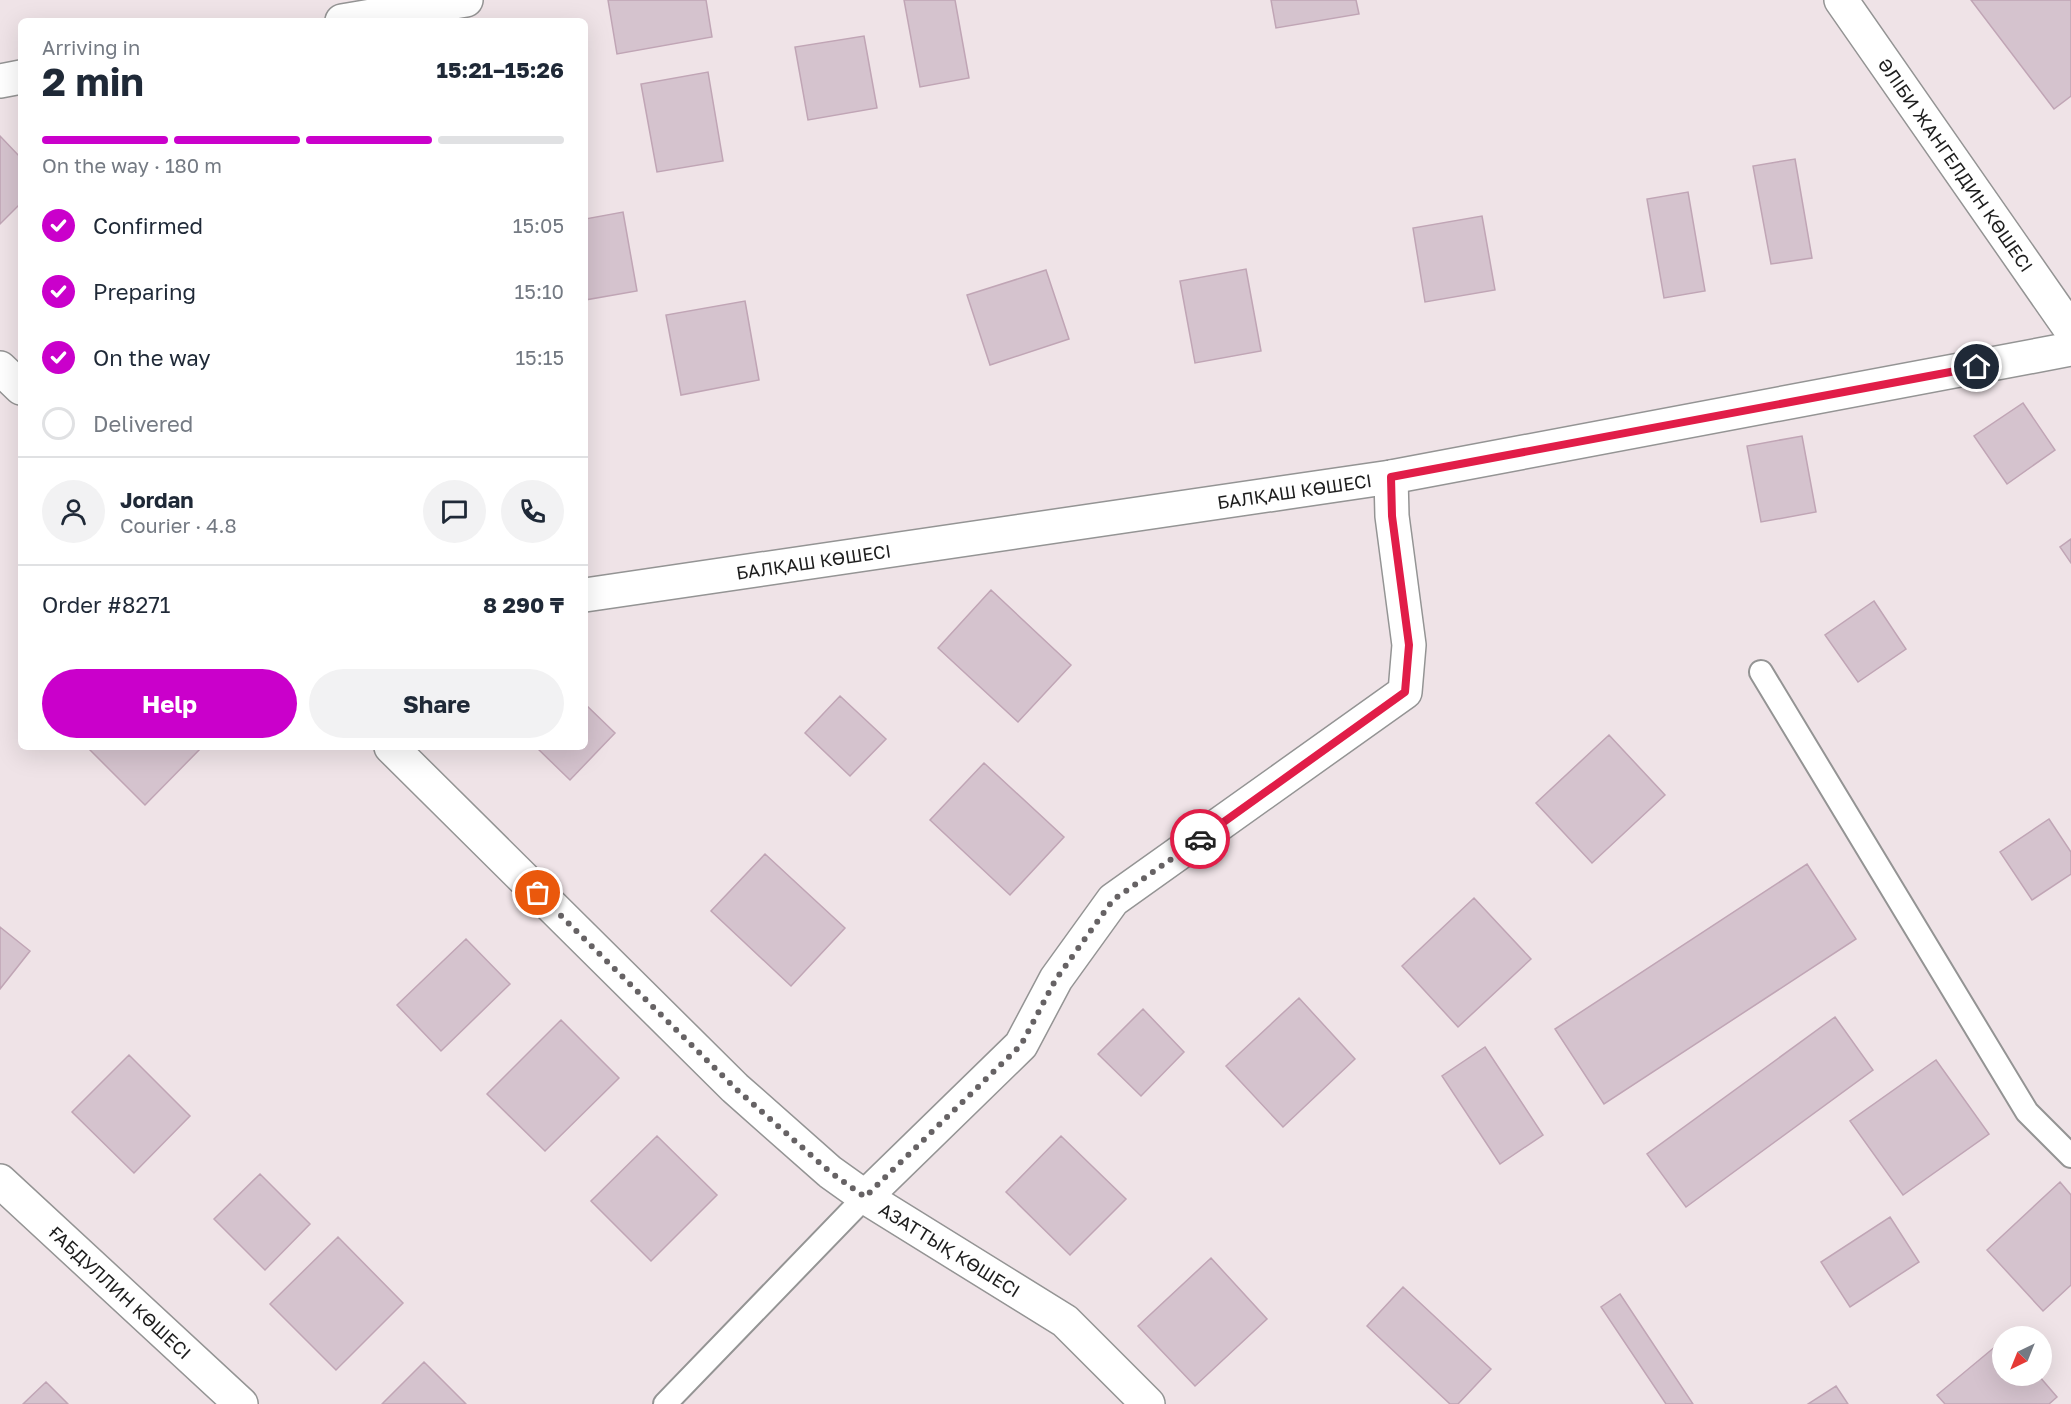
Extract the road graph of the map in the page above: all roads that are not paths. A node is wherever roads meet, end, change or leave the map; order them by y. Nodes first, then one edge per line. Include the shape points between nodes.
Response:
1 (458, 0) edge
2 (1841, 0) edge
3 (359, 18) edge
4 (18, 78) edge
5 (0, 81) edge
6 (2071, 330) edge
7 (2071, 349) edge
8 (0, 368) edge
9 (18, 385) edge
10 (1391, 477) junction
11 (588, 595) edge
12 (1761, 672) dead end
13 (393, 750) edge
14 (2071, 1156) edge
15 (0, 1181) edge
16 (865, 1197) junction
17 (241, 1404) edge
18 (665, 1404) edge
19 (1148, 1404) edge

1 - 3 street
2 - 6 street, ӘЛІБИ ЖАНГЕЛДИН КӨШЕСІ
4 - 5 street
7 - 10 street, БАЛҚАШ КӨШЕСІ
8 - 9 street
10 - 11 street, БАЛҚАШ КӨШЕСІ
10 - 16 street via 1392,516 1409,645 1405,692 1113,900 1056,979 1021,1045
12 - 14 lane via 2028,1112
13 - 16 street, АЗАТТЫҚ КӨШЕСІ via 735,1088 830,1172
15 - 17 street, ҒАБДУЛЛИН КӨШЕСІ
16 - 18 lane
16 - 19 street, АЗАТТЫҚ КӨШЕСІ via 1065,1321

